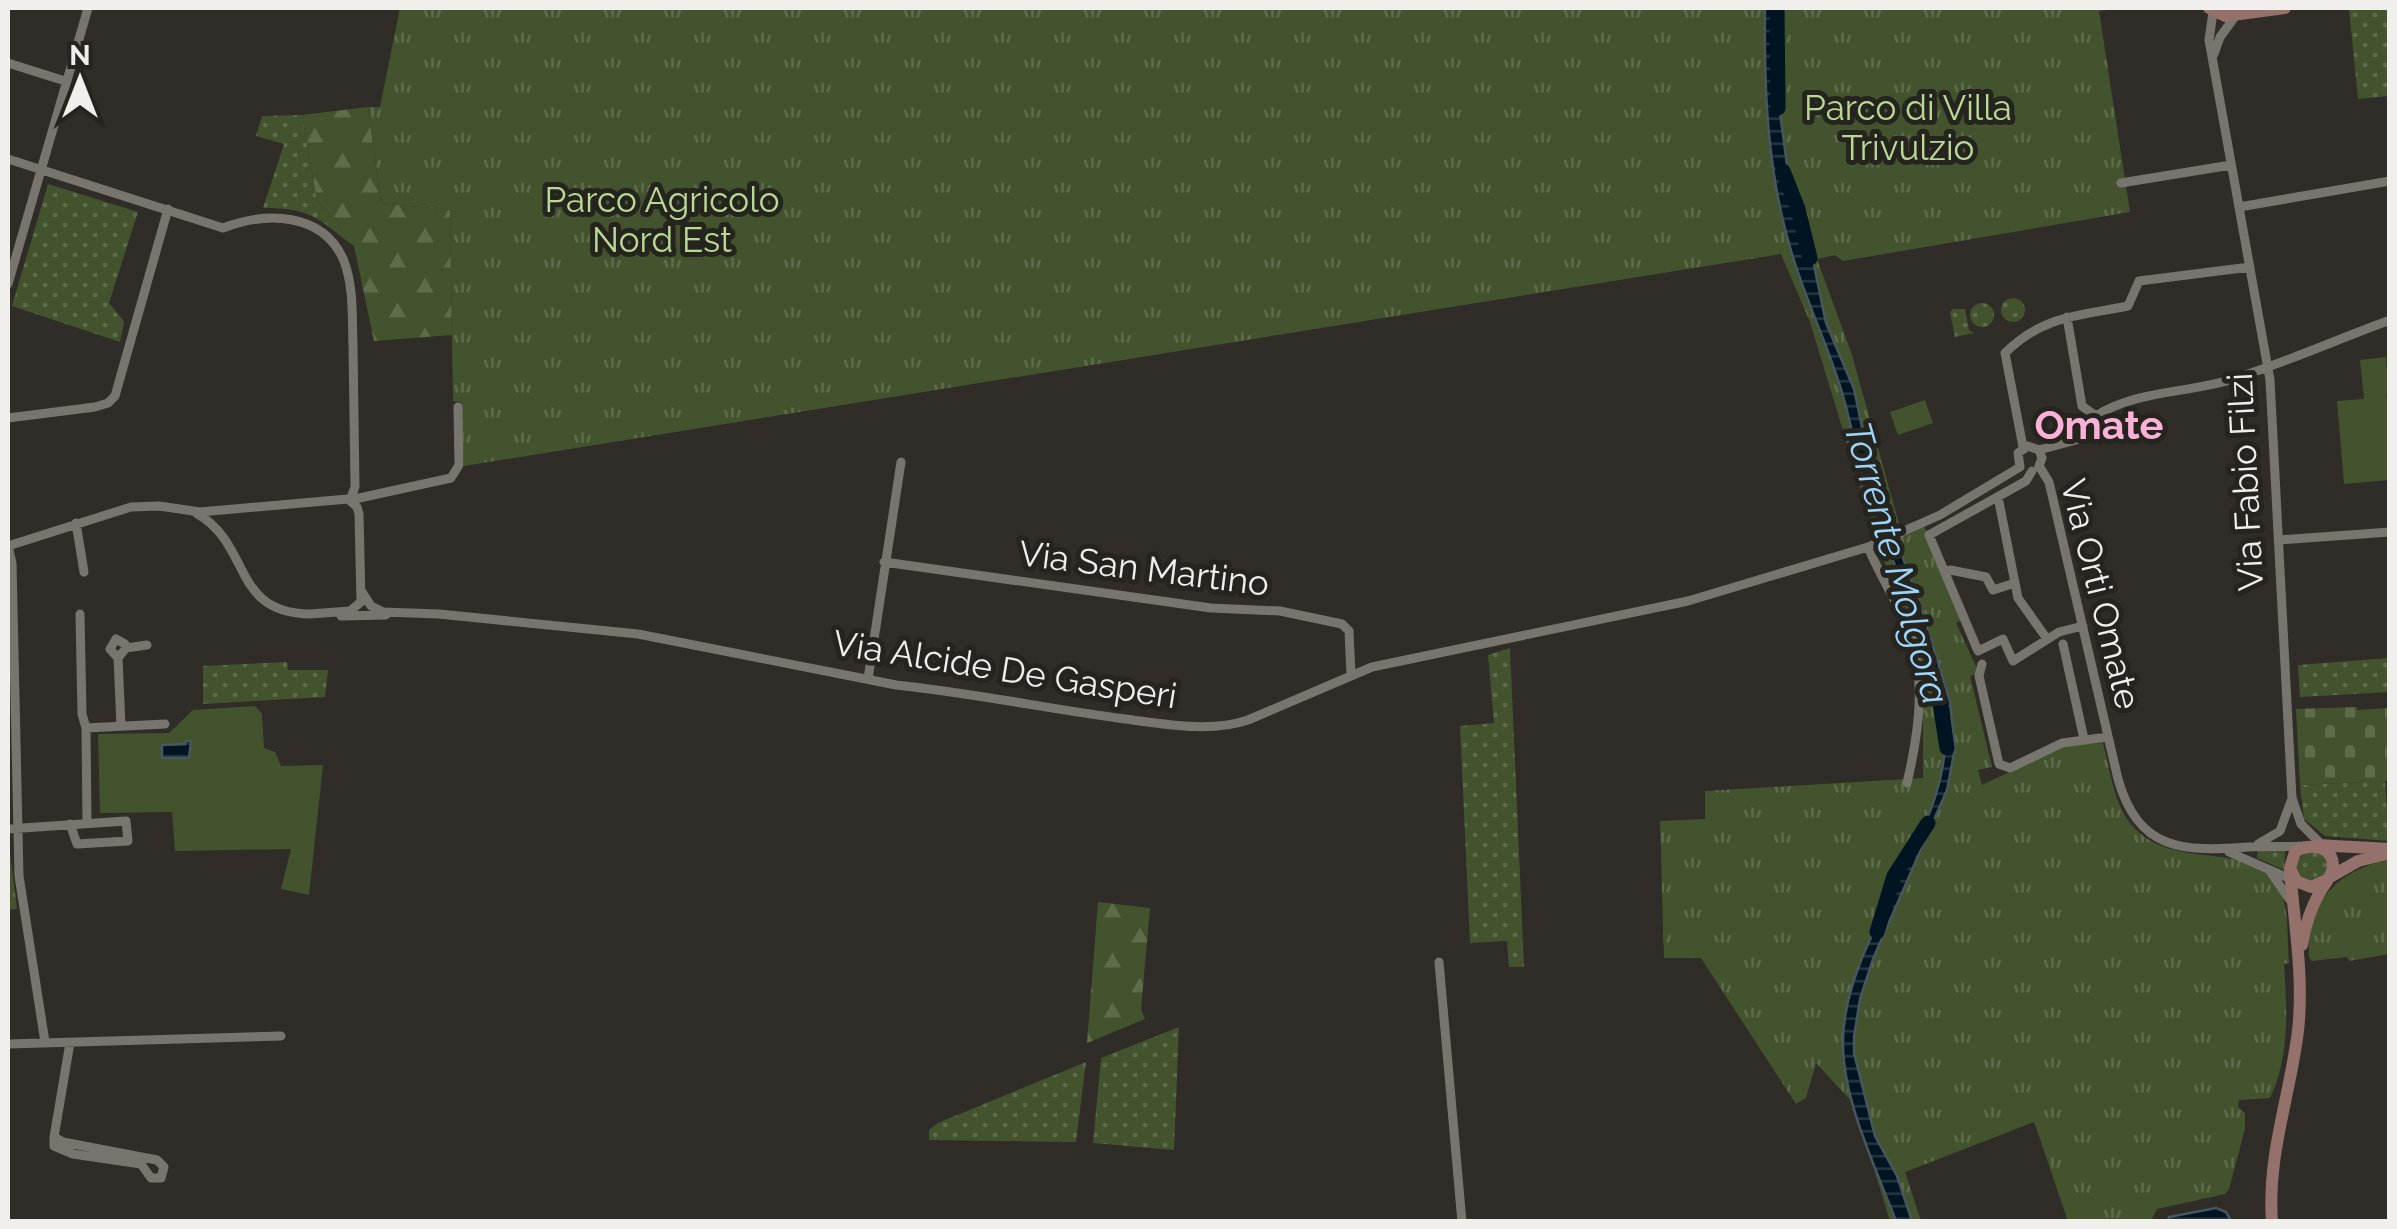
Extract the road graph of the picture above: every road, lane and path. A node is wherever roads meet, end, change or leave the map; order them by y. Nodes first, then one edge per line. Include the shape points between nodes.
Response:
1 (88, 8) edge
2 (2284, 8) edge
3 (2211, 10) edge
4 (2240, 11) edge
5 (2214, 57) junction
6 (8, 63) edge
7 (65, 81) junction
8 (8, 159) edge
9 (2232, 165) junction
10 (38, 169) junction
11 (2390, 181) edge
12 (2120, 183) dead end
13 (2239, 207) junction
14 (168, 209) junction
15 (2250, 267) junction
16 (8, 284) edge
17 (2067, 317) junction
18 (2390, 320) edge
19 (2269, 367) junction
20 (458, 407) dead end
21 (2096, 416) junction
22 (8, 418) edge
23 (2023, 448) junction
24 (2039, 450) junction
25 (900, 462) dead end
26 (2020, 467) junction
27 (2036, 469) junction
28 (1998, 497) junction
29 (350, 500) junction
30 (237, 509) junction
31 (193, 512) junction
32 (76, 524) junction
33 (216, 526) junction
34 (2390, 532) edge
35 (2279, 540) junction
36 (1872, 545) junction
37 (8, 546) edge
38 (884, 562) junction
39 (84, 572) dead end
40 (1945, 572) junction
41 (2015, 582) junction
42 (362, 592) junction
43 (80, 614) dead end
44 (310, 614) junction
45 (394, 614) junction
46 (2083, 626) junction
47 (2047, 639) junction
48 (2063, 644) dead end
49 (146, 645) dead end
50 (126, 648) junction
51 (118, 658) junction
52 (1982, 664) dead end
53 (1351, 675) junction
54 (868, 680) junction
55 (165, 724) dead end
56 (120, 726) junction
57 (86, 728) junction
58 (2108, 736) junction
59 (2084, 739) junction
60 (1906, 783) dead end
61 (2291, 802) junction
62 (87, 823) junction
63 (70, 824) junction
64 (13, 829) edge
65 (2288, 847) junction
66 (2317, 847) junction
67 (2243, 848) junction
68 (2219, 850) junction
69 (2390, 852) edge
70 (2260, 863) junction
71 (2293, 874) junction
72 (2329, 878) junction
73 (2292, 906) junction
74 (1439, 962) dead end
75 (2300, 962) junction
76 (281, 1036) dead end
77 (45, 1042) junction
78 (70, 1043) junction
79 (8, 1044) edge
80 (54, 1137) junction
81 (1462, 1222) edge
82 (2272, 1222) edge

1 - 7 street
2 - 4 street
3 - 4 street via 2225,16
3 - 5 street, Via Fabio Filzi
4 - 5 street
5 - 9 street, Via Fabio Filzi
6 - 7 street
7 - 10 street
8 - 10 street
9 - 12 street
9 - 13 street, Via Fabio Filzi
10 - 14 street
10 - 16 street
11 - 13 street
13 - 15 street, Via Fabio Filzi
14 - 22 street via 115,396 95,407
14 - 29 street via 223,228 265,216 297,220 341,255 352,300
15 - 17 street via 2139,282 2122,308
15 - 19 street, Via Fabio Filzi
17 - 21 street via 2082,406
17 - 23 street via 2053,319 2005,354
18 - 19 street
19 - 21 street via 2135,399
19 - 35 street, Via Fabio Filzi
20 - 29 street via 459,466 451,478
21 - 24 street via 2086,437
23 - 24 street
23 - 26 street via 2016,456
24 - 27 street
25 - 38 street
26 - 27 street
26 - 36 street, Via Alcide De Gasperi
27 - 28 street, Via Orti Omate
27 - 46 street, Via Orti Omate via 2050,482
28 - 40 street, Via Orti Omate via 1929,535
28 - 41 street
29 - 30 street
29 - 42 street via 359,511
30 - 31 street
30 - 33 street via 220,516
31 - 32 street via 130,507
31 - 33 street
32 - 37 street
32 - 39 street
33 - 44 street via 257,595 281,612
34 - 35 street
35 - 61 street, Via Fabio Filzi
36 - 53 street, Via Alcide De Gasperi via 1688,601
36 - 60 street via 1904,619 1921,697
37 - 64 street
38 - 53 street, Via San Martino via 1338,622 1350,631
38 - 54 street
40 - 41 street via 1986,576 1993,590
40 - 47 street, Via Orti Omate via 1978,651 2003,640 2013,661
41 - 47 street via 2018,598
42 - 44 street via 356,608
42 - 45 street via 373,608
43 - 57 street
44 - 45 street, Via Alcide De Gasperi
45 - 54 street, Via Alcide De Gasperi via 638,634
46 - 47 street
46 - 58 street, Via Orti Omate
48 - 59 street, Via Orti Omate
49 - 50 street
50 - 51 street
50 - 51 street via 120,640 111,643
51 - 56 street
52 - 59 street, Via Orti Omate via 1979,676 2003,767
53 - 54 street, Via Alcide De Gasperi via 1244,722 1177,725
55 - 56 street
56 - 57 street
57 - 62 street
58 - 59 street, Via Orti Omate
58 - 68 street, Via Orti Omate via 2122,796 2138,823 2173,846
61 - 65 street, Via Fabio Filzi
61 - 66 street, Via Fabio Filzi
61 - 67 street via 2275,836
62 - 63 street
62 - 63 street via 126,821 128,841 78,844
63 - 64 street
64 - 77 street
65 - 66 street, Via Orti Omate
65 - 67 street, Via Orti Omate
65 - 71 street, Via Fabio Filzi
66 - 69 street
66 - 71 street via 2295,852
66 - 72 street via 2332,863
67 - 68 street, Via Orti Omate
68 - 70 street, Via Orti Omate
69 - 72 street
70 - 71 street, Via Orti Omate
70 - 73 street
71 - 72 street via 2314,887
71 - 73 street, Via Fabio Filzi
72 - 75 street, Via Fabio Filzi via 2307,918
73 - 75 street, Via Fabio Filzi
74 - 81 street
75 - 82 street, Via Fabio Filzi via 2297,1037 2272,1165
76 - 78 street
77 - 78 street
77 - 79 street
78 - 80 street
80 - 80 street via 54,1146 73,1154 140,1164 151,1178 164,1173 157,1160

